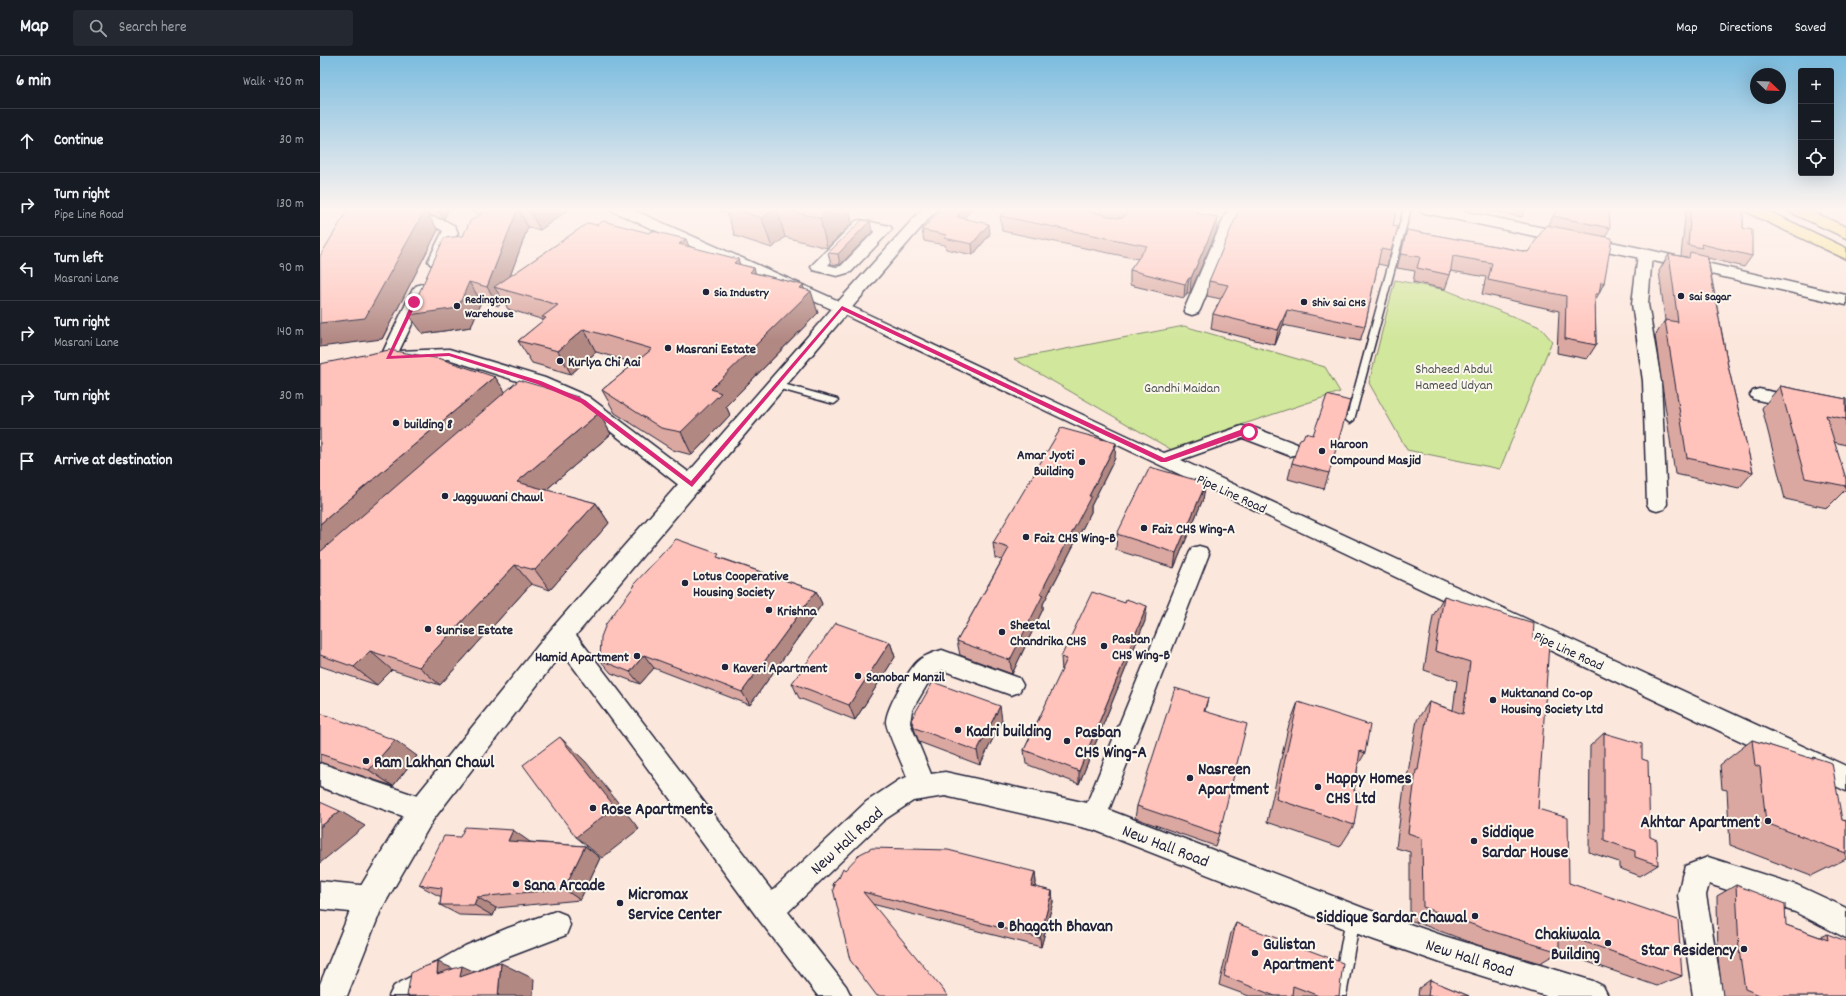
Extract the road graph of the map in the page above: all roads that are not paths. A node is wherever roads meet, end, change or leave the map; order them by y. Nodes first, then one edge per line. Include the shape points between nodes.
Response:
1 (439, 252) edge
2 (717, 252) edge
3 (832, 252) edge
4 (862, 252) edge
5 (892, 252) edge
6 (1217, 252) edge
7 (1396, 252) edge
8 (1635, 252) edge
9 (1645, 254) junction
10 (855, 259) junction
11 (880, 265) junction
12 (826, 269) junction
13 (803, 290) junction
14 (1846, 300) edge
15 (842, 308) junction
16 (1192, 310) dead end
17 (539, 382) junction
18 (776, 386) junction
19 (1759, 394) dead end
20 (522, 398) edge
21 (834, 402) dead end
22 (1846, 413) edge
23 (1350, 420) edge
24 (1290, 449) dead end
25 (1163, 460) junction
26 (692, 485) junction
27 (1657, 504) dead end
28 (1199, 554) dead end
29 (562, 634) junction
30 (1011, 685) dead end
31 (320, 775) edge
32 (1846, 779) edge
33 (924, 787) junction
34 (423, 810) junction
35 (1094, 817) junction
36 (320, 895) edge
37 (370, 900) junction
38 (770, 911) junction
39 (1353, 918) junction
40 (1846, 924) edge
41 (556, 925) dead end
42 (331, 996) edge
43 (404, 996) edge
44 (836, 996) edge
45 (1339, 996) edge
46 (1593, 996) edge
47 (1708, 996) edge

1 - 17 street via 380,358 449,354
2 - 13 street, Pipe Line Road
3 - 12 street via 818,266
4 - 10 street
5 - 11 street
6 - 16 street
7 - 23 lane
8 - 9 street
9 - 14 street
9 - 27 street via 1640,304 1652,381
10 - 11 street
10 - 12 street via 842,270
11 - 15 street
12 - 13 street
13 - 15 street, Pipe Line Road
15 - 18 street
15 - 25 street, Pipe Line Road
17 - 20 street
17 - 26 street via 583,401
18 - 21 lane
18 - 26 street
19 - 22 street
24 - 25 street via 1249,432 1242,432
25 - 32 street, Pipe Line Road
26 - 29 street
28 - 35 street
29 - 34 street
29 - 38 street
30 - 33 street via 942,660 934,662 923,671 900,708 898,723
31 - 34 street
33 - 35 street, New Hall Road via 945,784
33 - 38 street, New Hall Road via 908,789 875,811
34 - 37 street
35 - 39 street, New Hall Road
36 - 37 street
37 - 42 street
38 - 44 street
39 - 45 lane
39 - 46 street, New Hall Road via 1444,950
40 - 47 street via 1833,915 1792,898 1708,870 1695,876 1692,895
41 - 43 street via 475,956

